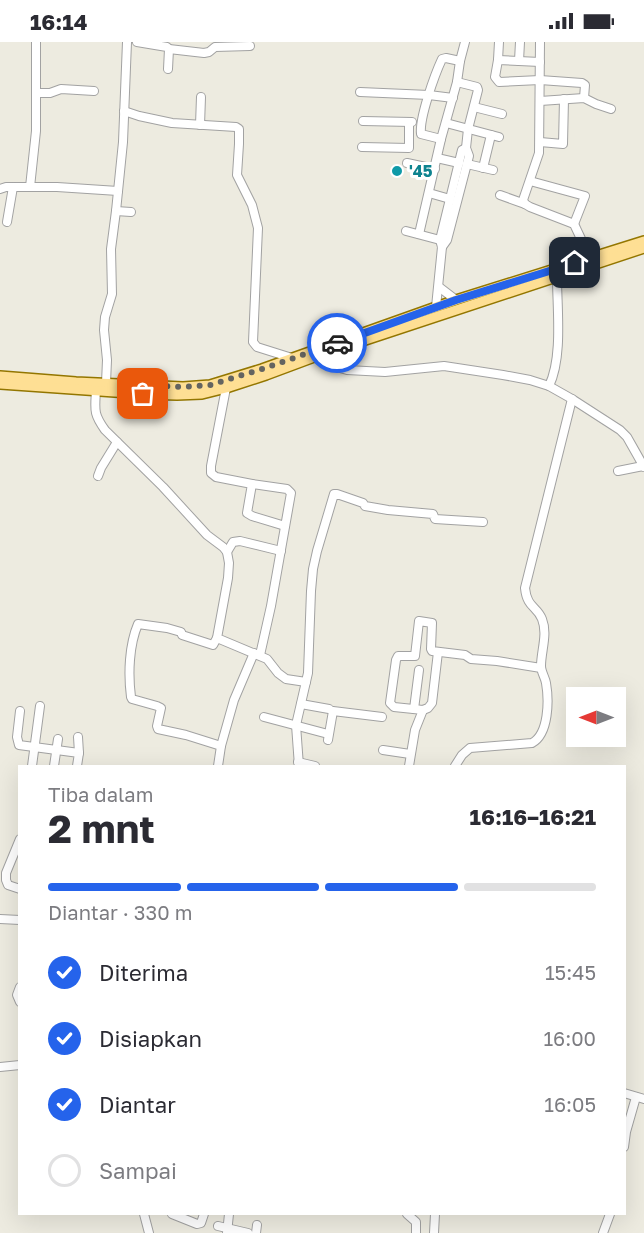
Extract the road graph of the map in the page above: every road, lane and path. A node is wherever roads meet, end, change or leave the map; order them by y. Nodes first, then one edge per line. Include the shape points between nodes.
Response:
1 (36, 42) edge
2 (127, 42) edge
3 (136, 42) edge
4 (465, 42) edge
5 (498, 42) edge
6 (520, 42) edge
7 (540, 42) edge
8 (250, 46) dead end
9 (169, 49) junction
10 (498, 60) junction
11 (519, 61) junction
12 (460, 62) junction
13 (540, 62) junction
14 (168, 69) dead end
15 (540, 80) junction
16 (457, 82) junction
17 (94, 91) dead end
18 (360, 92) dead end
19 (37, 93) junction
20 (429, 95) junction
21 (201, 97) dead end
22 (453, 98) junction
23 (584, 98) junction
24 (564, 99) junction
25 (540, 101) junction
26 (474, 107) junction
27 (611, 109) dead end
28 (124, 111) junction
29 (502, 114) dead end
30 (363, 121) dead end
31 (409, 122) junction
32 (422, 123) junction
33 (446, 123) junction
34 (200, 125) junction
35 (468, 129) junction
36 (491, 135) junction
37 (500, 137) dead end
38 (441, 140) junction
39 (540, 142) junction
40 (362, 147) dead end
41 (437, 158) junction
42 (463, 163) junction
43 (407, 164) dead end
44 (483, 168) junction
45 (435, 169) junction
46 (493, 170) dead end
47 (530, 181) junction
48 (13, 187) junction
49 (30, 187) junction
50 (0, 189) edge
51 (118, 191) junction
52 (429, 193) junction
53 (500, 195) dead end
54 (450, 199) junction
55 (525, 204) junction
56 (116, 211) junction
57 (131, 212) dead end
58 (7, 222) dead end
59 (574, 224) junction
60 (406, 231) dead end
61 (419, 234) junction
62 (644, 240) edge
63 (441, 243) junction
64 (644, 248) edge
65 (590, 258) junction
66 (557, 277) junction
67 (439, 287) junction
68 (456, 300) junction
69 (436, 307) junction
70 (317, 356) junction
71 (292, 358) junction
72 (0, 376) edge
73 (106, 383) junction
74 (0, 384) edge
75 (549, 386) junction
76 (226, 388) junction
77 (143, 389) junction
78 (96, 390) junction
79 (572, 399) junction
80 (117, 442) junction
81 (644, 466) edge
82 (618, 471) dead end
83 (98, 476) dead end
84 (252, 484) junction
85 (483, 522) dead end
86 (285, 526) junction
87 (281, 551) junction
88 (226, 552) junction
89 (217, 638) junction
90 (438, 652) junction
91 (257, 654) junction
92 (541, 668) junction
93 (419, 670) dead end
94 (306, 682) junction
95 (301, 704) junction
96 (40, 706) dead end
97 (329, 709) dead end
98 (414, 709) junction
99 (423, 710) junction
100 (20, 711) dead end
101 (264, 717) dead end
102 (382, 717) dead end
103 (296, 725) junction
104 (78, 737) dead end
105 (58, 739) dead end
106 (221, 746) junction
107 (34, 748) junction
108 (56, 750) junction
109 (383, 750) dead end
110 (79, 753) junction
111 (410, 754) junction
112 (299, 764) edge
113 (32, 765) edge
114 (54, 765) edge
115 (77, 765) edge
116 (218, 765) edge
117 (409, 765) edge
118 (456, 765) edge
119 (16, 860) edge
120 (18, 889) edge
121 (0, 919) edge
122 (18, 920) edge
123 (18, 1065) edge
124 (0, 1067) edge
125 (640, 1098) edge
126 (626, 1132) edge
127 (144, 1215) edge
128 (175, 1215) edge
129 (204, 1215) edge
130 (229, 1215) edge
131 (408, 1215) edge
132 (435, 1215) edge
133 (610, 1215) edge
134 (218, 1226) dead end
135 (227, 1231) edge
136 (149, 1233) edge
137 (248, 1233) edge
138 (416, 1233) edge
139 (434, 1233) edge
140 (603, 1233) edge

1 - 19 street
2 - 28 street
3 - 9 street
4 - 12 street
5 - 10 street
6 - 11 street
7 - 13 street
8 - 9 street via 215,47 204,53
9 - 14 street
10 - 11 street
10 - 15 street via 495,77 499,82
11 - 13 street
12 - 16 street
12 - 20 street via 442,58
13 - 15 street
15 - 23 street via 582,83
15 - 25 street
16 - 22 street
16 - 26 street via 477,88
17 - 19 street via 61,89
18 - 20 street
19 - 49 street
20 - 22 street
20 - 32 street
21 - 34 street
22 - 33 street
23 - 24 street
23 - 27 street
24 - 25 street
24 - 39 street via 563,144
25 - 39 street
26 - 29 street
26 - 35 street
28 - 34 street via 161,122
28 - 51 street
30 - 31 street
31 - 32 street
31 - 40 street via 409,148
32 - 38 street via 421,134
33 - 35 street
33 - 38 street
34 - 71 street via 239,130 237,175 258,228 252,342
35 - 36 street
35 - 42 street via 469,153
36 - 37 street
36 - 44 street
38 - 41 street
39 - 47 street
41 - 42 street
41 - 45 street
42 - 44 street
42 - 54 street
42 - 63 street via 447,240
43 - 45 street
44 - 46 street
45 - 52 street
47 - 55 street
47 - 59 street via 585,196
48 - 49 street
48 - 50 street
48 - 58 street
49 - 51 street
51 - 56 street
52 - 54 street
52 - 61 street
53 - 55 street
54 - 63 street
55 - 59 street
56 - 57 street
56 - 73 street via 111,249 112,294 104,330
59 - 65 street
60 - 61 street
61 - 63 street
62 - 65 main road
63 - 67 street
64 - 66 main road
65 - 68 main road
66 - 70 main road
66 - 75 street via 556,364
67 - 68 street
67 - 69 street
68 - 69 main road
69 - 71 main road
70 - 75 street via 326,364 347,370 385,372 444,366
70 - 76 main road
71 - 77 main road via 210,385
72 - 73 main road
73 - 77 main road
74 - 78 main road
75 - 79 street
76 - 77 main road via 187,395
76 - 84 street via 211,471 216,477
77 - 78 main road
78 - 80 street via 97,417
79 - 81 street via 624,433
79 - 92 street via 525,588 527,601 543,623
80 - 83 street
80 - 88 street
81 - 82 street
84 - 86 street via 247,513
84 - 86 street via 290,491
85 - 94 street via 435,519 433,514 365,506 334,494 313,569
86 - 87 street
87 - 88 street via 240,541 231,544
87 - 91 street via 272,606
88 - 89 street via 228,578
89 - 91 street
89 - 106 street via 213,645 167,628 138,624 130,654 130,694 132,699 161,708 158,729
90 - 92 street
90 - 98 street via 431,650 431,622 419,621 416,655 397,657 390,699 394,707
90 - 99 street via 432,703
91 - 94 street via 286,679
91 - 106 street via 234,700
92 - 118 street via 548,696 538,740 470,748
93 - 98 street
94 - 95 street
95 - 97 street
95 - 103 street
96 - 107 street
98 - 99 street
99 - 111 street
100 - 107 street via 17,742
101 - 103 street
102 - 103 street via 333,711 328,737
103 - 112 street
104 - 110 street
105 - 108 street
106 - 116 street
107 - 108 street
107 - 113 street
108 - 110 street
108 - 114 street
109 - 111 street
110 - 115 street
111 - 117 street
119 - 120 street via 6,873 6,883
121 - 122 street
123 - 124 street
125 - 126 street
127 - 136 street
128 - 129 street via 199,1224
130 - 135 street
131 - 138 street via 416,1222
132 - 139 street
133 - 140 street
134 - 135 street
135 - 137 street

